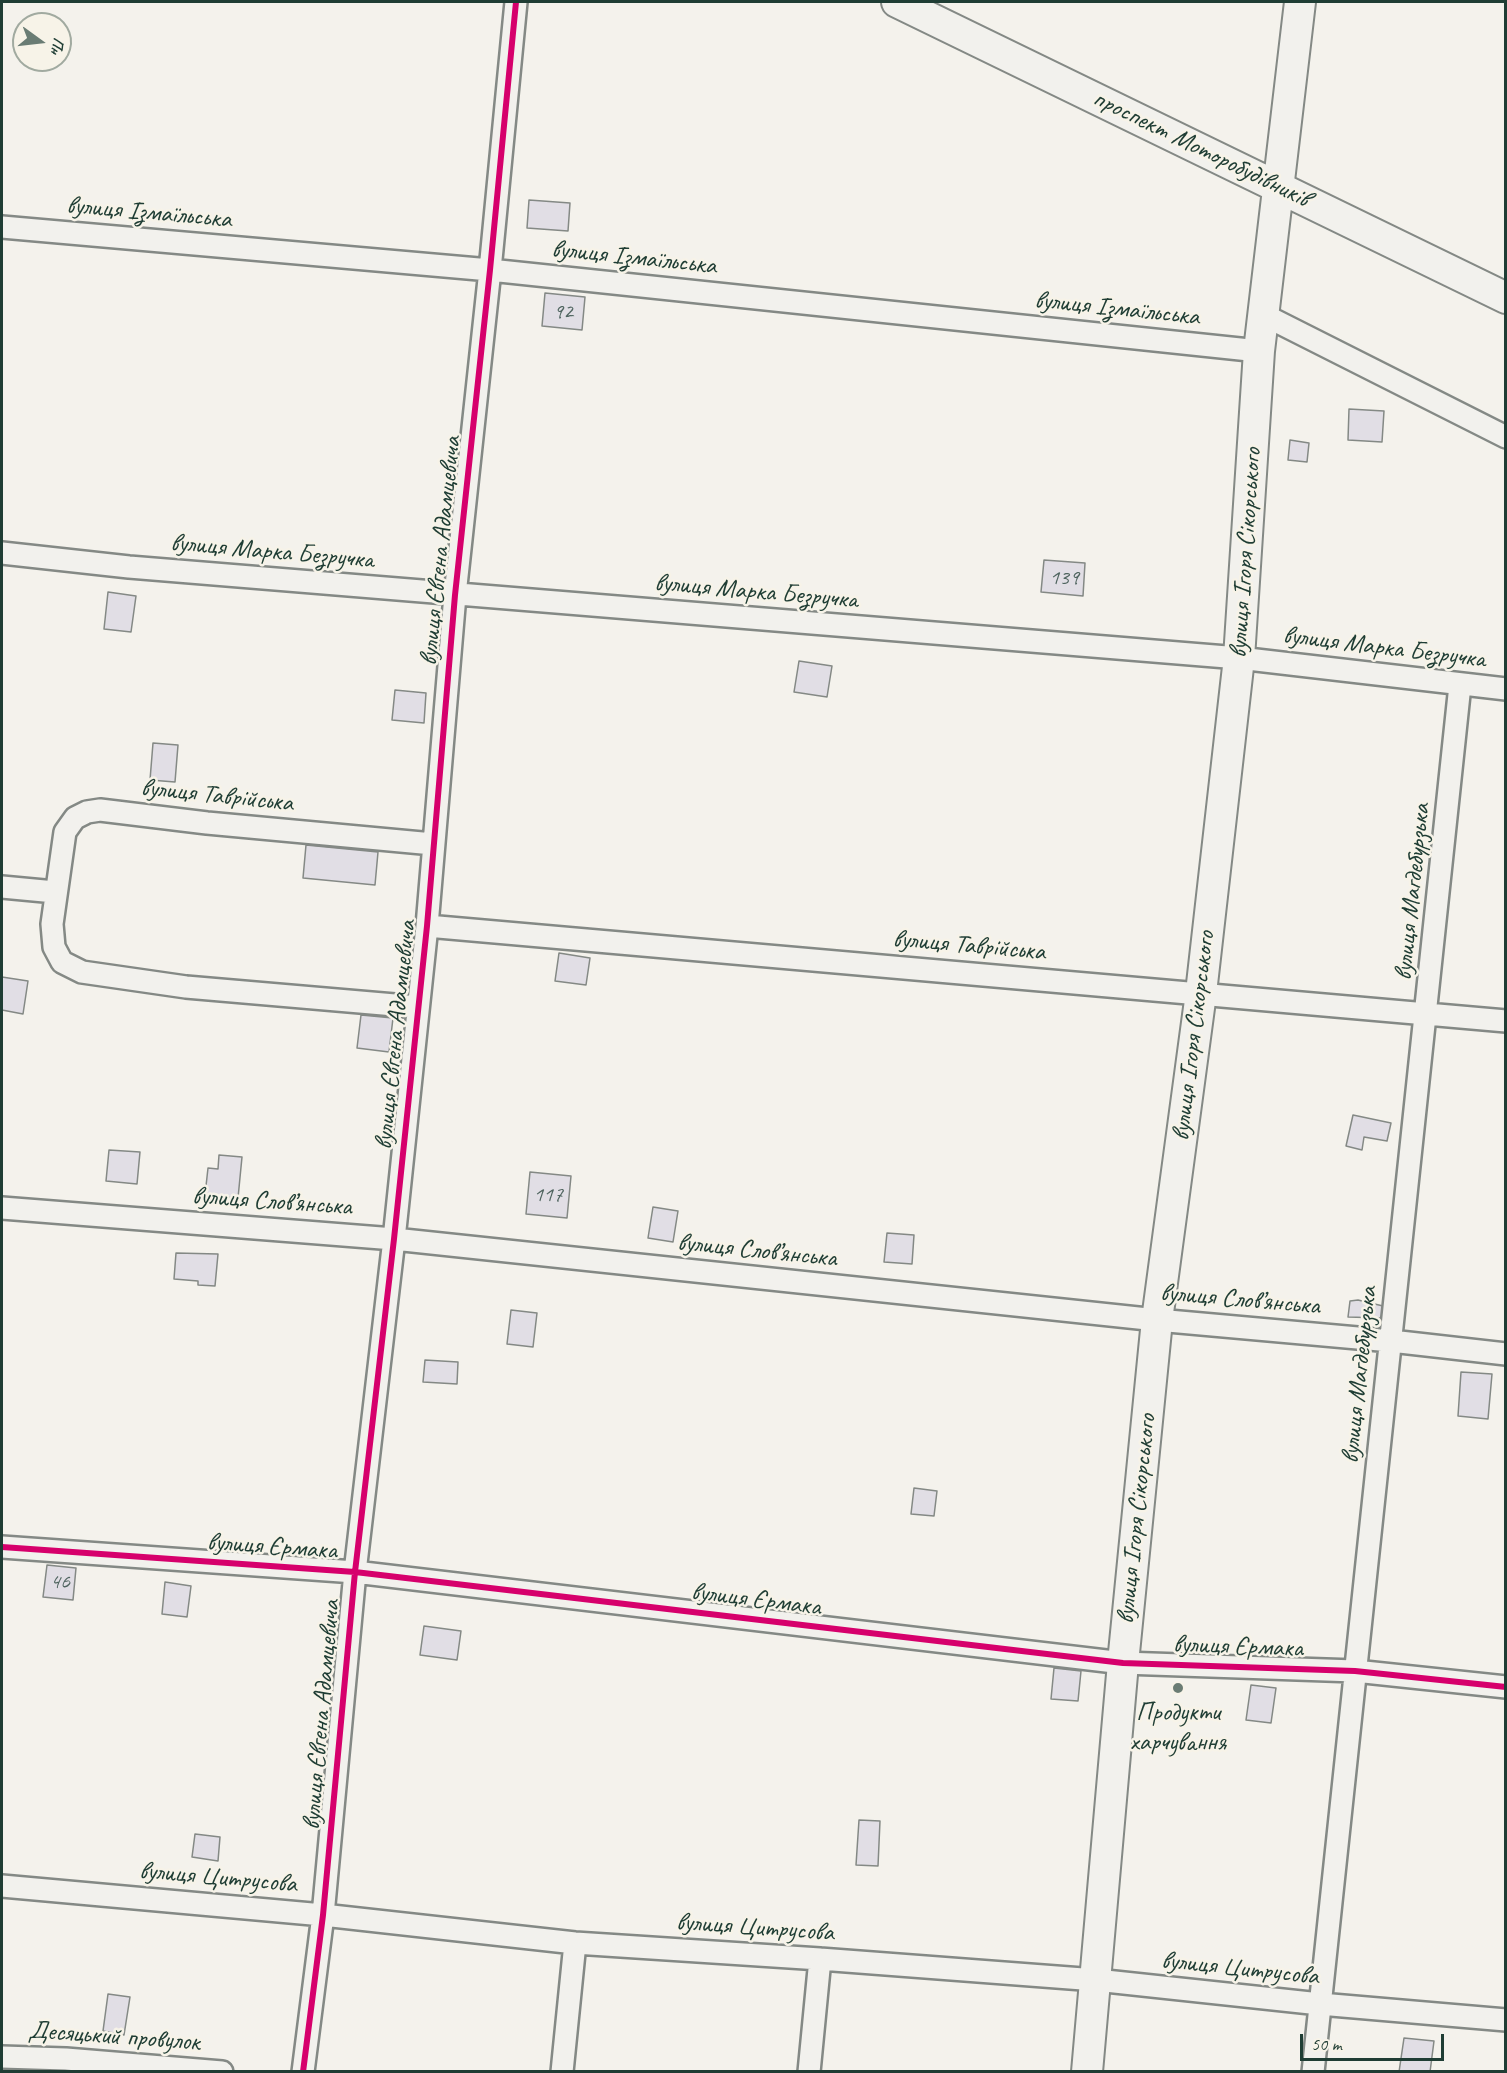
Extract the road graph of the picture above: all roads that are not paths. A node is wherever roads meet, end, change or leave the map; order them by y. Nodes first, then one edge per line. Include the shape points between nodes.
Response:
1 (516, 2) edge
2 (897, 2) edge
3 (1300, 2) edge
4 (1279, 187) junction
5 (2, 227) edge
6 (490, 270) junction
7 (1506, 298) edge
8 (1264, 315) junction
9 (1259, 351) junction
10 (1506, 437) edge
11 (2, 553) edge
12 (455, 595) junction
13 (1239, 658) junction
14 (1460, 685) junction
15 (1506, 689) edge
16 (433, 844) junction
17 (2, 887) edge
18 (55, 892) junction
19 (427, 926) junction
20 (1201, 993) junction
21 (418, 1007) junction
22 (1428, 1014) junction
23 (1506, 1021) edge
24 (2, 1208) edge
25 (394, 1239) junction
26 (1157, 1320) junction
27 (1391, 1341) junction
28 (1506, 1354) edge
29 (2, 1547) edge
30 (355, 1572) junction
31 (1123, 1663) junction
32 (1355, 1671) junction
33 (1506, 1687) edge
34 (2, 1886) edge
35 (323, 1915) junction
36 (575, 1943) junction
37 (820, 1959) junction
38 (1096, 1980) junction
39 (1320, 2004) junction
40 (1506, 2020) edge
41 (2, 2057) edge
42 (65, 2065) edge
43 (222, 2072) edge
44 (303, 2072) edge
45 (562, 2072) edge
46 (809, 2072) edge
47 (1087, 2072) edge
48 (1313, 2072) edge

1 - 6 street, вулиця Євгена Адамцевича
2 - 4 main road, проспект Моторобудівників
3 - 4 main road, вулиця Ігоря Сікорського
4 - 7 main road, проспект Моторобудівників
4 - 8 main road, вулиця Ігоря Сікорського
5 - 6 street, вулиця Ізмаїльська
6 - 9 street, вулиця Ізмаїльська
6 - 12 street, вулиця Євгена Адамцевича
8 - 9 main road, вулиця Ігоря Сікорського
8 - 10 street
9 - 13 main road, вулиця Ігоря Сікорського
11 - 12 street, вулиця Марка Безручка
12 - 13 street, вулиця Марка Безручка
12 - 16 street, вулиця Євгена Адамцевича
13 - 14 street, вулиця Марка Безручка
13 - 20 main road, вулиця Ігоря Сікорського
14 - 15 street, вулиця Марка Безручка
14 - 22 street, вулиця Магдебурзька
16 - 18 street, вулиця Таврійська via 100,810 75,818 65,832
16 - 19 street, вулиця Євгена Адамцевича
17 - 18 street
18 - 21 street, вулиця Таврійська via 54,946 63,962 82,972 186,987
19 - 20 street, вулиця Таврійська
19 - 21 street, вулиця Євгена Адамцевича
20 - 22 street, вулиця Таврійська
20 - 26 main road, вулиця Ігоря Сікорського
21 - 25 street, вулиця Євгена Адамцевича
22 - 23 street, вулиця Таврійська
22 - 27 street, вулиця Магдебурзька
24 - 25 street, вулиця Слов’янська
25 - 26 street, вулиця Слов’янська
25 - 30 street, вулиця Євгена Адамцевича
26 - 27 street, вулиця Слов’янська
26 - 31 main road, вулиця Ігоря Сікорського
27 - 28 street, вулиця Слов’янська
27 - 32 street, вулиця Магдебурзька
29 - 30 street, вулиця Єрмака
30 - 31 street, вулиця Єрмака
30 - 35 street, вулиця Євгена Адамцевича
31 - 32 street, вулиця Єрмака
31 - 38 main road, вулиця Ігоря Сікорського
32 - 33 street, вулиця Єрмака
32 - 39 street, вулиця Магдебурзька
34 - 35 street, вулиця Цитрусова
35 - 36 street, вулиця Цитрусова
35 - 44 street, вулиця Євгена Адамцевича
36 - 37 street, вулиця Цитрусова
36 - 45 street
37 - 38 street, вулиця Цитрусова
37 - 46 street
38 - 39 street, вулиця Цитрусова
38 - 47 main road, вулиця Ігоря Сікорського
39 - 40 street, вулиця Цитрусова
39 - 48 street, вулиця Магдебурзька
41 - 42 street, Десяцький провулок
42 - 43 street, Десяцький провулок

